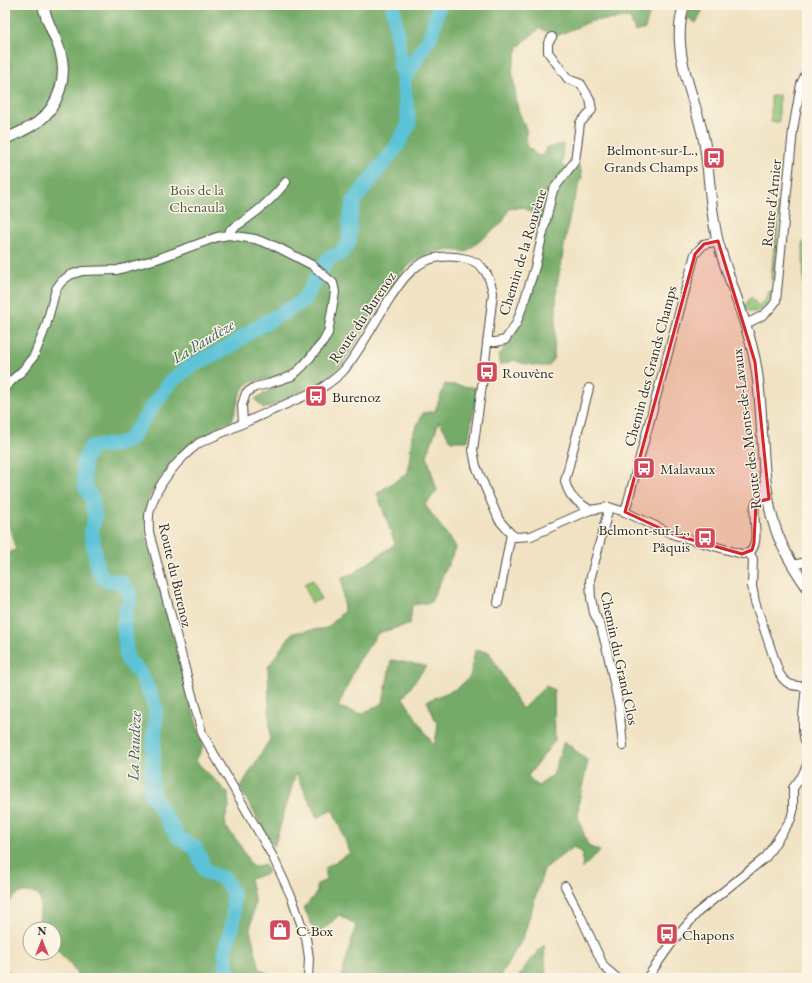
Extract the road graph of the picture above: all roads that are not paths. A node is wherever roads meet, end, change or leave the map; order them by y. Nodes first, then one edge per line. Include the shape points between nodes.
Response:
1 (43, 5) edge
2 (684, 5) edge
3 (552, 37) dead end
4 (807, 71) edge
5 (5, 73) edge
6 (5, 84) edge
7 (5, 139) edge
8 (286, 182) dead end
9 (229, 235) junction
10 (718, 240) junction
11 (745, 324) junction
12 (487, 342) junction
13 (5, 387) edge
14 (589, 388) dead end
15 (244, 423) junction
16 (769, 499) junction
17 (609, 507) junction
18 (590, 510) junction
19 (625, 512) junction
20 (511, 534) junction
21 (749, 553) junction
22 (807, 562) edge
23 (792, 565) junction
24 (807, 587) edge
25 (498, 603) dead end
26 (806, 685) edge
27 (807, 744) edge
28 (623, 746) dead end
29 (807, 766) edge
30 (565, 886) dead end
31 (5, 977) edge
32 (10, 978) edge
33 (308, 978) edge
34 (617, 978) edge
35 (648, 978) edge

1 - 7 street via 61,55 63,70 60,88 51,107 38,122
2 - 10 street, Route des Monts-de-Lavaux via 678,40 705,146
3 - 12 street, Chemin de la Rouvène via 548,43 548,52 568,79 581,84 590,99 592,110 580,122 575,161 553,190 535,267 516,324 505,340
4 - 11 street, Route d'Arnier via 801,84 793,130 776,301 760,318
5 - 6 street
8 - 9 street via 260,208 230,230
9 - 13 street via 117,270 82,271 70,275 56,289 46,326 34,356
9 - 15 street via 255,239 312,265 333,283 335,292 328,333 323,342 292,376 255,387 246,393 242,405
10 - 11 street, Route des Monts-de-Lavaux
10 - 19 street, Chemin des Grands Champs via 704,244 695,254
11 - 16 street, Route des Monts-de-Lavaux via 759,387
12 - 15 street, Route du Burenoz via 492,293 490,279 474,260 449,256 436,257 410,272 400,284 353,357 333,381
12 - 20 street, Route du Burenoz via 473,450 476,466 499,520
14 - 18 street via 565,481 568,492 574,499
15 - 33 street, Route du Burenoz via 199,443 186,452 158,489 150,510 149,532 202,734 273,857 292,898 306,938
16 - 21 street via 755,504 754,543
16 - 23 street, Route des Monts-de-Lavaux via 778,536
17 - 18 street
17 - 19 street
17 - 28 street, Chemin du Grand Clos via 590,580 591,598 607,650 619,707
18 - 20 street via 531,536 516,537
19 - 21 street via 675,535 742,554
20 - 25 street
21 - 26 street via 753,559 754,602 779,673 786,683 793,687
22 - 23 street
23 - 24 street, Route des Monts-de-Lavaux
26 - 27 street via 803,732
29 - 35 street via 793,788 794,811 791,819 766,857 698,912 674,940
30 - 34 street via 604,967
31 - 32 street

